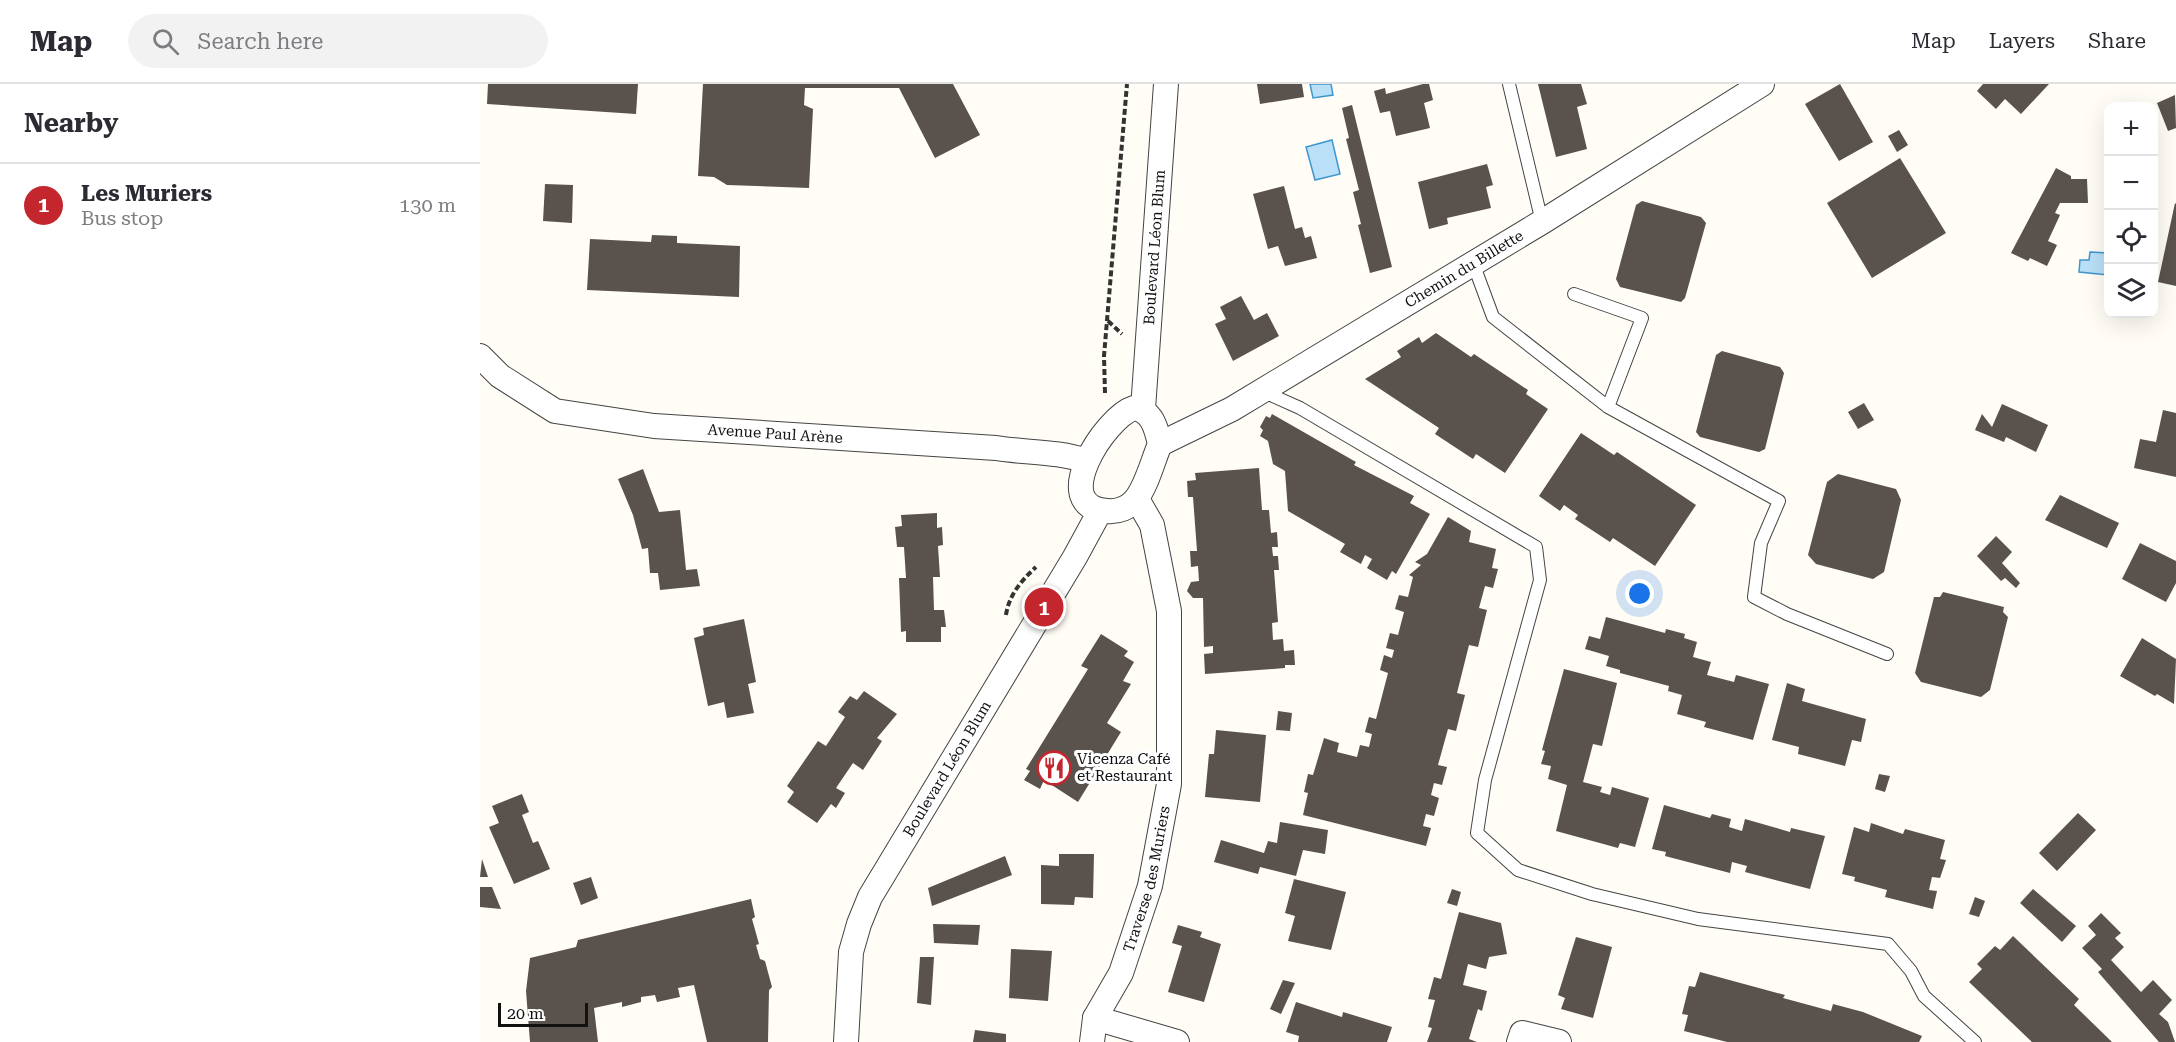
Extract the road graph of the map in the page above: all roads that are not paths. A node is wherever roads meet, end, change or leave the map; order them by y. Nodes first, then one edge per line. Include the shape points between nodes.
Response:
1 (1166, 84) edge
2 (1509, 84) edge
3 (1762, 84) edge
4 (1542, 222) junction
5 (1473, 263) junction
6 (1574, 294) dead end
7 (480, 356) edge
8 (1262, 391) junction
9 (1608, 407) junction
10 (1143, 410) junction
11 (1160, 444) junction
12 (1086, 461) junction
13 (1137, 499) junction
14 (1100, 511) junction
15 (1887, 654) dead end
16 (1095, 1018) junction
17 (846, 1042) edge
18 (1092, 1042) edge
19 (1177, 1042) edge
20 (1519, 1042) edge
21 (1559, 1042) edge
22 (1975, 1042) edge

1 - 10 street, Boulevard Léon Blum
2 - 4 lane
3 - 4 street, Chemin du Billette
4 - 5 street, Chemin du Billette
5 - 8 street, Chemin du Billette
5 - 9 lane via 1493,317
6 - 9 lane via 1642,318
7 - 12 street, Avenue Paul Arène via 501,376 555,411 654,426 1062,453
8 - 11 street, Chemin du Billette
8 - 22 lane via 1300,408 1536,547 1540,580 1485,780 1477,832 1485,840 1518,870 1592,894 1698,919 1888,944 1911,971 1924,996
9 - 15 lane via 1779,501 1761,543 1754,597
10 - 11 street via 1151,417
10 - 12 street via 1125,411
11 - 13 street
12 - 14 street via 1079,484 1082,495
13 - 14 street via 1114,512
13 - 16 street, Traverse des Muriers via 1152,525 1169,611 1169,784 1150,886 1121,973
14 - 17 street, Boulevard Léon Blum via 870,897 851,952
16 - 18 street, Traverse des Muriers
16 - 19 street
20 - 21 street via 1522,1033

